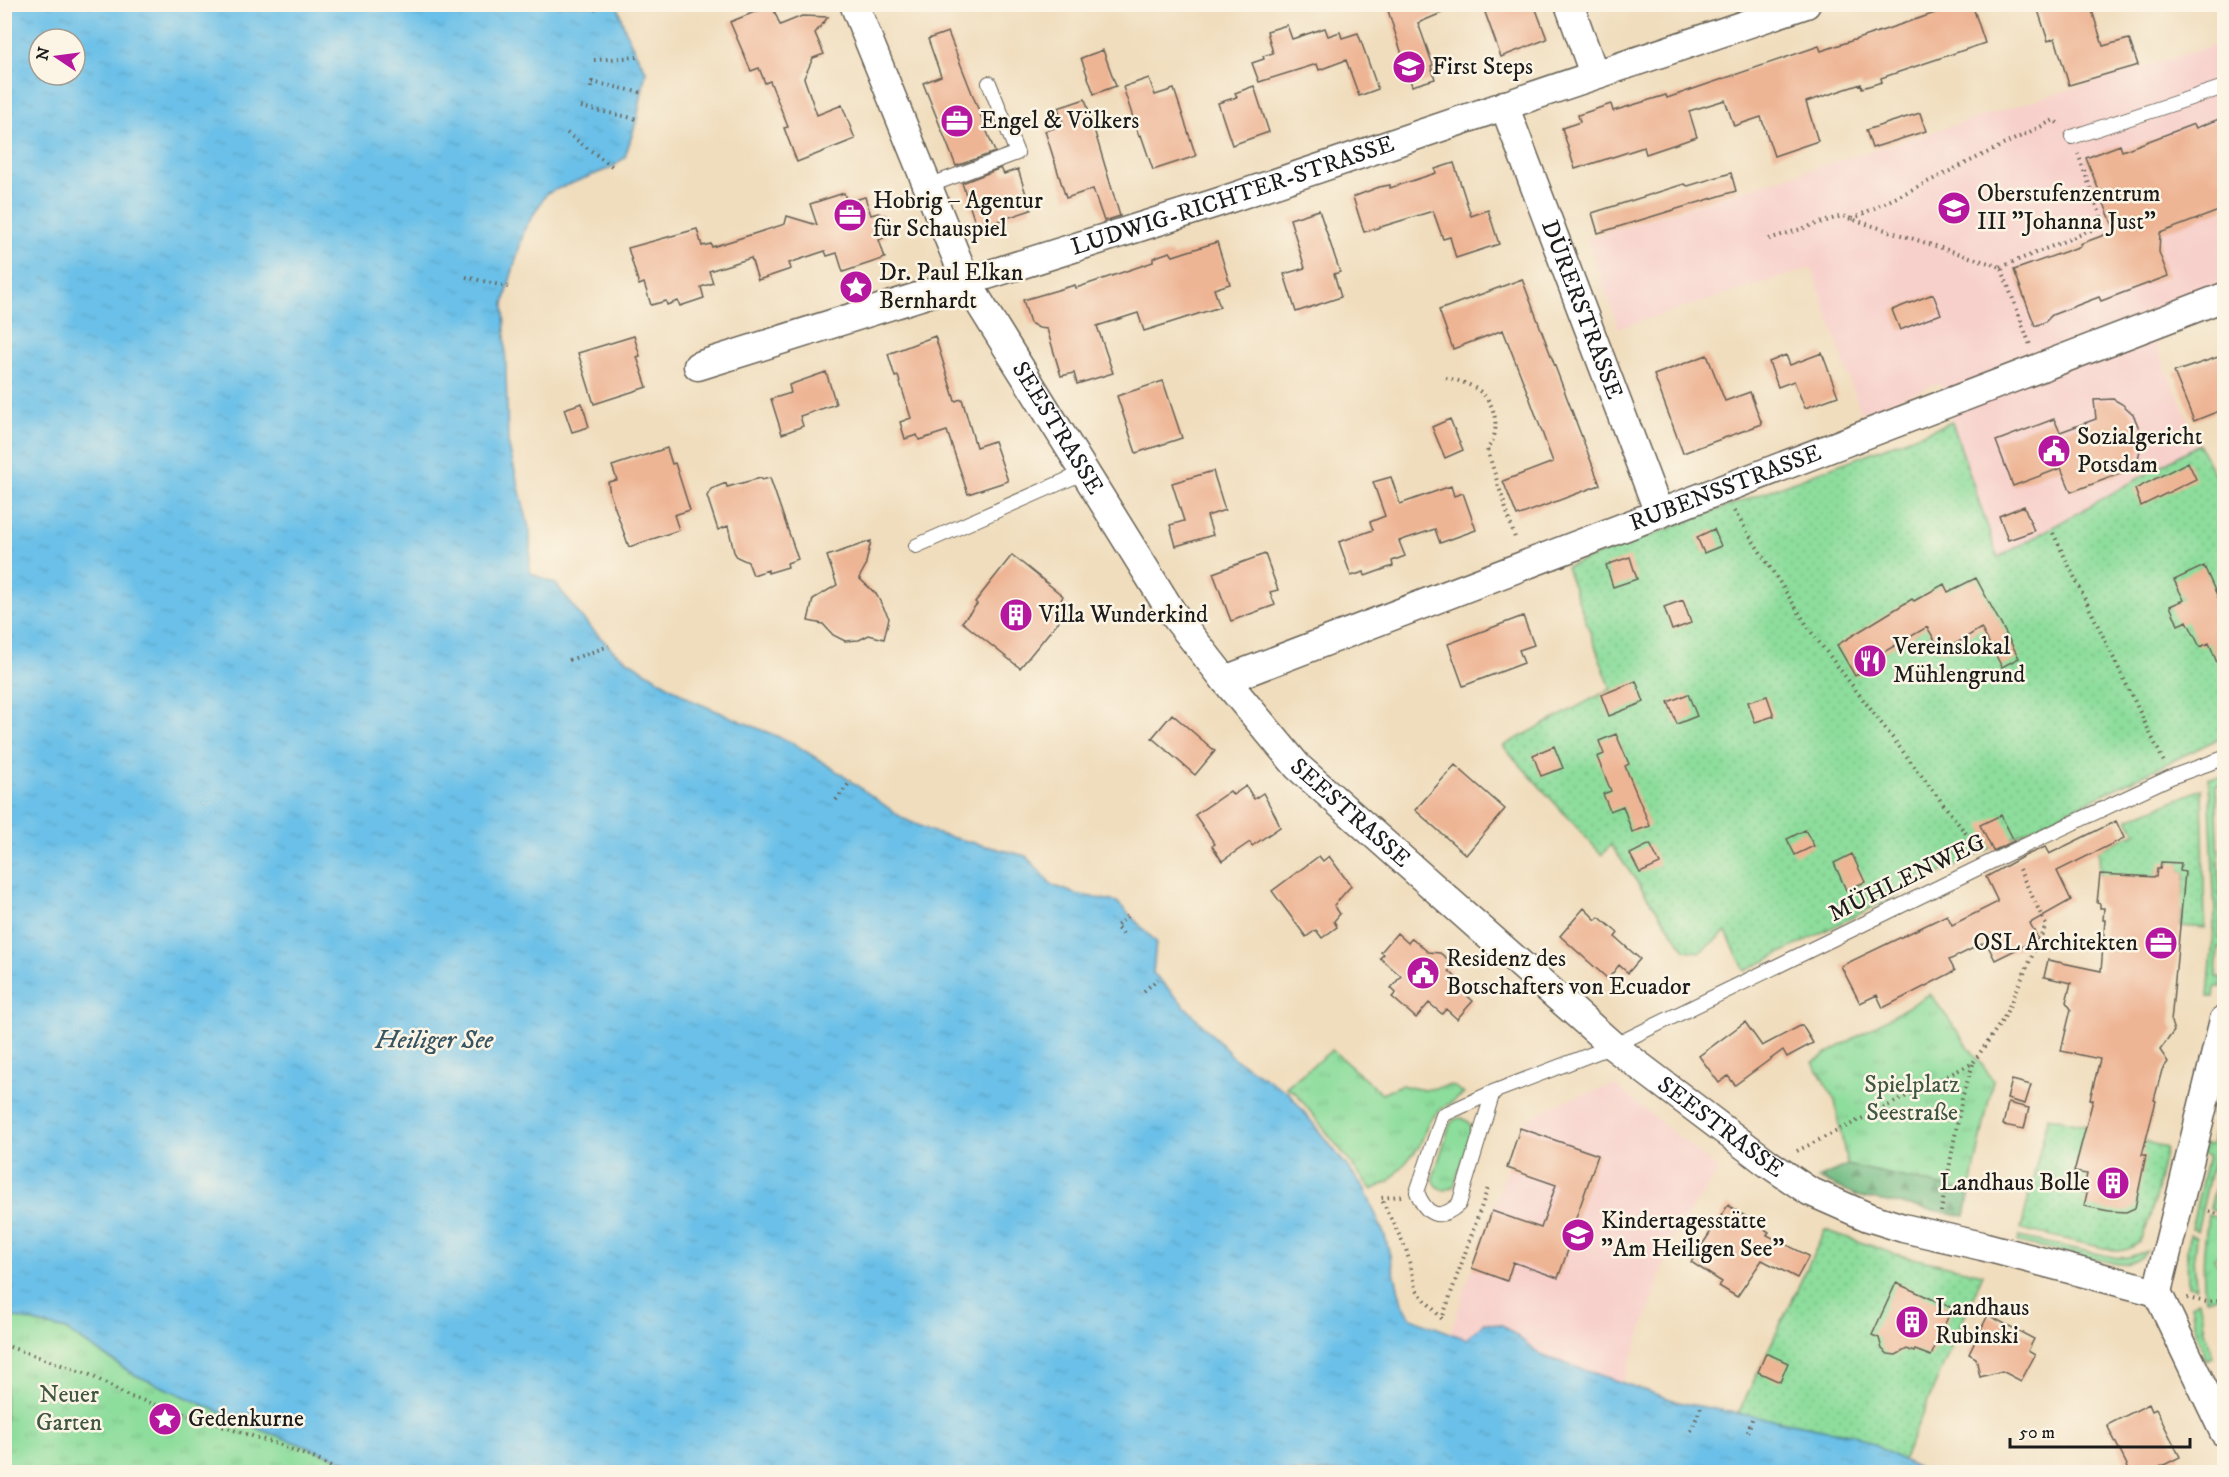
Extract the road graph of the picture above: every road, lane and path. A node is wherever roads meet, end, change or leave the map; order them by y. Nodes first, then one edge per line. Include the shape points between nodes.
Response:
1 (602, 4) edge
2 (854, 4) edge
3 (1569, 4) edge
4 (1806, 4) edge
5 (594, 10) dead end
6 (638, 57) dead end
7 (594, 60) dead end
8 (1594, 74) junction
9 (989, 82) dead end
10 (2224, 87) edge
11 (591, 88) dead end
12 (643, 93) dead end
13 (1504, 105) junction
14 (581, 107) dead end
15 (638, 119) dead end
16 (567, 133) dead end
17 (2072, 137) junction
18 (613, 166) dead end
19 (928, 186) junction
20 (1852, 219) junction
21 (1769, 239) dead end
22 (2001, 267) junction
23 (466, 278) dead end
24 (966, 282) junction
25 (508, 287) dead end
26 (2224, 297) edge
27 (698, 366) dead end
28 (2039, 368) junction
29 (1446, 378) dead end
30 (1085, 472) junction
31 (1731, 507) dead end
32 (1659, 513) junction
33 (2053, 533) dead end
34 (916, 546) dead end
35 (1523, 565) junction
36 (609, 646) dead end
37 (569, 660) dead end
38 (1225, 680) junction
39 (2224, 758) edge
40 (2171, 777) junction
41 (851, 781) dead end
42 (836, 800) dead end
43 (2011, 852) junction
44 (1981, 853) dead end
45 (1129, 914) dead end
46 (1123, 934) dead end
47 (1158, 978) dead end
48 (1144, 991) dead end
49 (2224, 1020) edge
50 (1613, 1046) junction
51 (1973, 1063) junction
52 (1493, 1092) junction
53 (1769, 1164) junction
54 (1489, 1185) dead end
55 (1416, 1192) junction
56 (2209, 1212) dead end
57 (2224, 1215) edge
58 (1937, 1235) junction
59 (2157, 1292) junction
60 (2224, 1299) edge
61 (2207, 1302) dead end
62 (4, 1345) edge
63 (1701, 1407) dead end
64 (1754, 1416) dead end
65 (1691, 1431) dead end
66 (1748, 1431) dead end
67 (2224, 1431) edge
68 (1915, 1467) dead end
69 (340, 1473) edge
70 (1912, 1473) edge

1 - 5 path
2 - 19 street, SEESTRASSE
3 - 8 street
4 - 8 street, LUDWIG-RICHTER-STRASSE
6 - 7 path
8 - 13 street, LUDWIG-RICHTER-STRASSE
9 - 19 lane via 1017,153
10 - 17 lane
11 - 12 path via 592,82
13 - 24 street, LUDWIG-RICHTER-STRASSE
13 - 32 street, DÜRERSTRASSE
14 - 15 path
16 - 18 path
17 - 20 path via 2054,120
17 - 22 path via 2104,225
19 - 24 street, SEESTRASSE
20 - 21 path via 1842,216
20 - 22 path
22 - 28 path
23 - 25 path
24 - 27 street, LUDWIG-RICHTER-STRASSE
24 - 30 street, SEESTRASSE
26 - 28 street, RUBENSSTRASSE
28 - 32 street, RUBENSSTRASSE
29 - 35 path via 1475,388 1485,396 1492,410 1495,432 1487,449
30 - 34 lane
30 - 38 street, SEESTRASSE via 1171,611
31 - 44 path via 1812,633
32 - 35 street, RUBENSSTRASSE
33 - 40 path
35 - 38 street, RUBENSSTRASSE
36 - 37 path
38 - 50 street, SEESTRASSE via 1298,767
39 - 40 lane, MÜHLENWEG
40 - 43 lane, MÜHLENWEG
41 - 42 path
43 - 50 lane, MÜHLENWEG
43 - 51 path via 2046,925 2004,1018
45 - 46 path via 1116,927
47 - 48 path
49 - 59 street
50 - 52 lane, MÜHLENWEG
50 - 53 street, SEESTRASSE
51 - 53 path
51 - 58 path via 1962,1098
52 - 55 lane, MÜHLENWEG via 1443,1115
52 - 55 lane via 1460,1204 1441,1214 1430,1212 1422,1206
53 - 58 street, SEESTRASSE via 1809,1191 1868,1217
54 - 55 path via 1442,1319 1417,1291 1406,1249 1381,1198
56 - 57 path
58 - 59 street, SEESTRASSE
59 - 67 street
60 - 61 path
62 - 69 path via 90,1376 128,1396 280,1445
63 - 65 path
64 - 66 path
68 - 70 path

